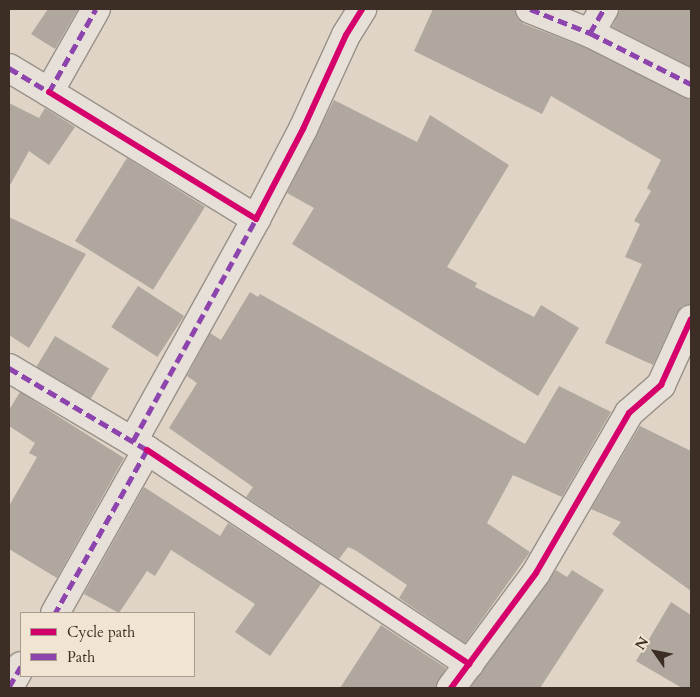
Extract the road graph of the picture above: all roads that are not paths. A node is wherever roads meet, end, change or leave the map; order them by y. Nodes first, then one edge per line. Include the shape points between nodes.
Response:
1 (96, 9) edge
2 (362, 9) edge
3 (530, 9) edge
4 (604, 9) edge
5 (590, 33) junction
6 (9, 68) edge
7 (691, 84) edge
8 (49, 92) junction
9 (256, 219) junction
10 (691, 319) edge
11 (9, 368) edge
12 (140, 446) junction
13 (56, 612) edge
14 (469, 664) junction
15 (20, 668) edge
16 (9, 686) edge
17 (450, 688) edge

1 - 8 street
2 - 9 street via 346,35 303,129
3 - 5 street
4 - 5 street
5 - 7 street
6 - 8 street
8 - 9 street
9 - 12 street
10 - 14 street via 661,385 629,413 536,573
11 - 12 street
12 - 13 street
12 - 14 street
14 - 17 street
15 - 16 street

